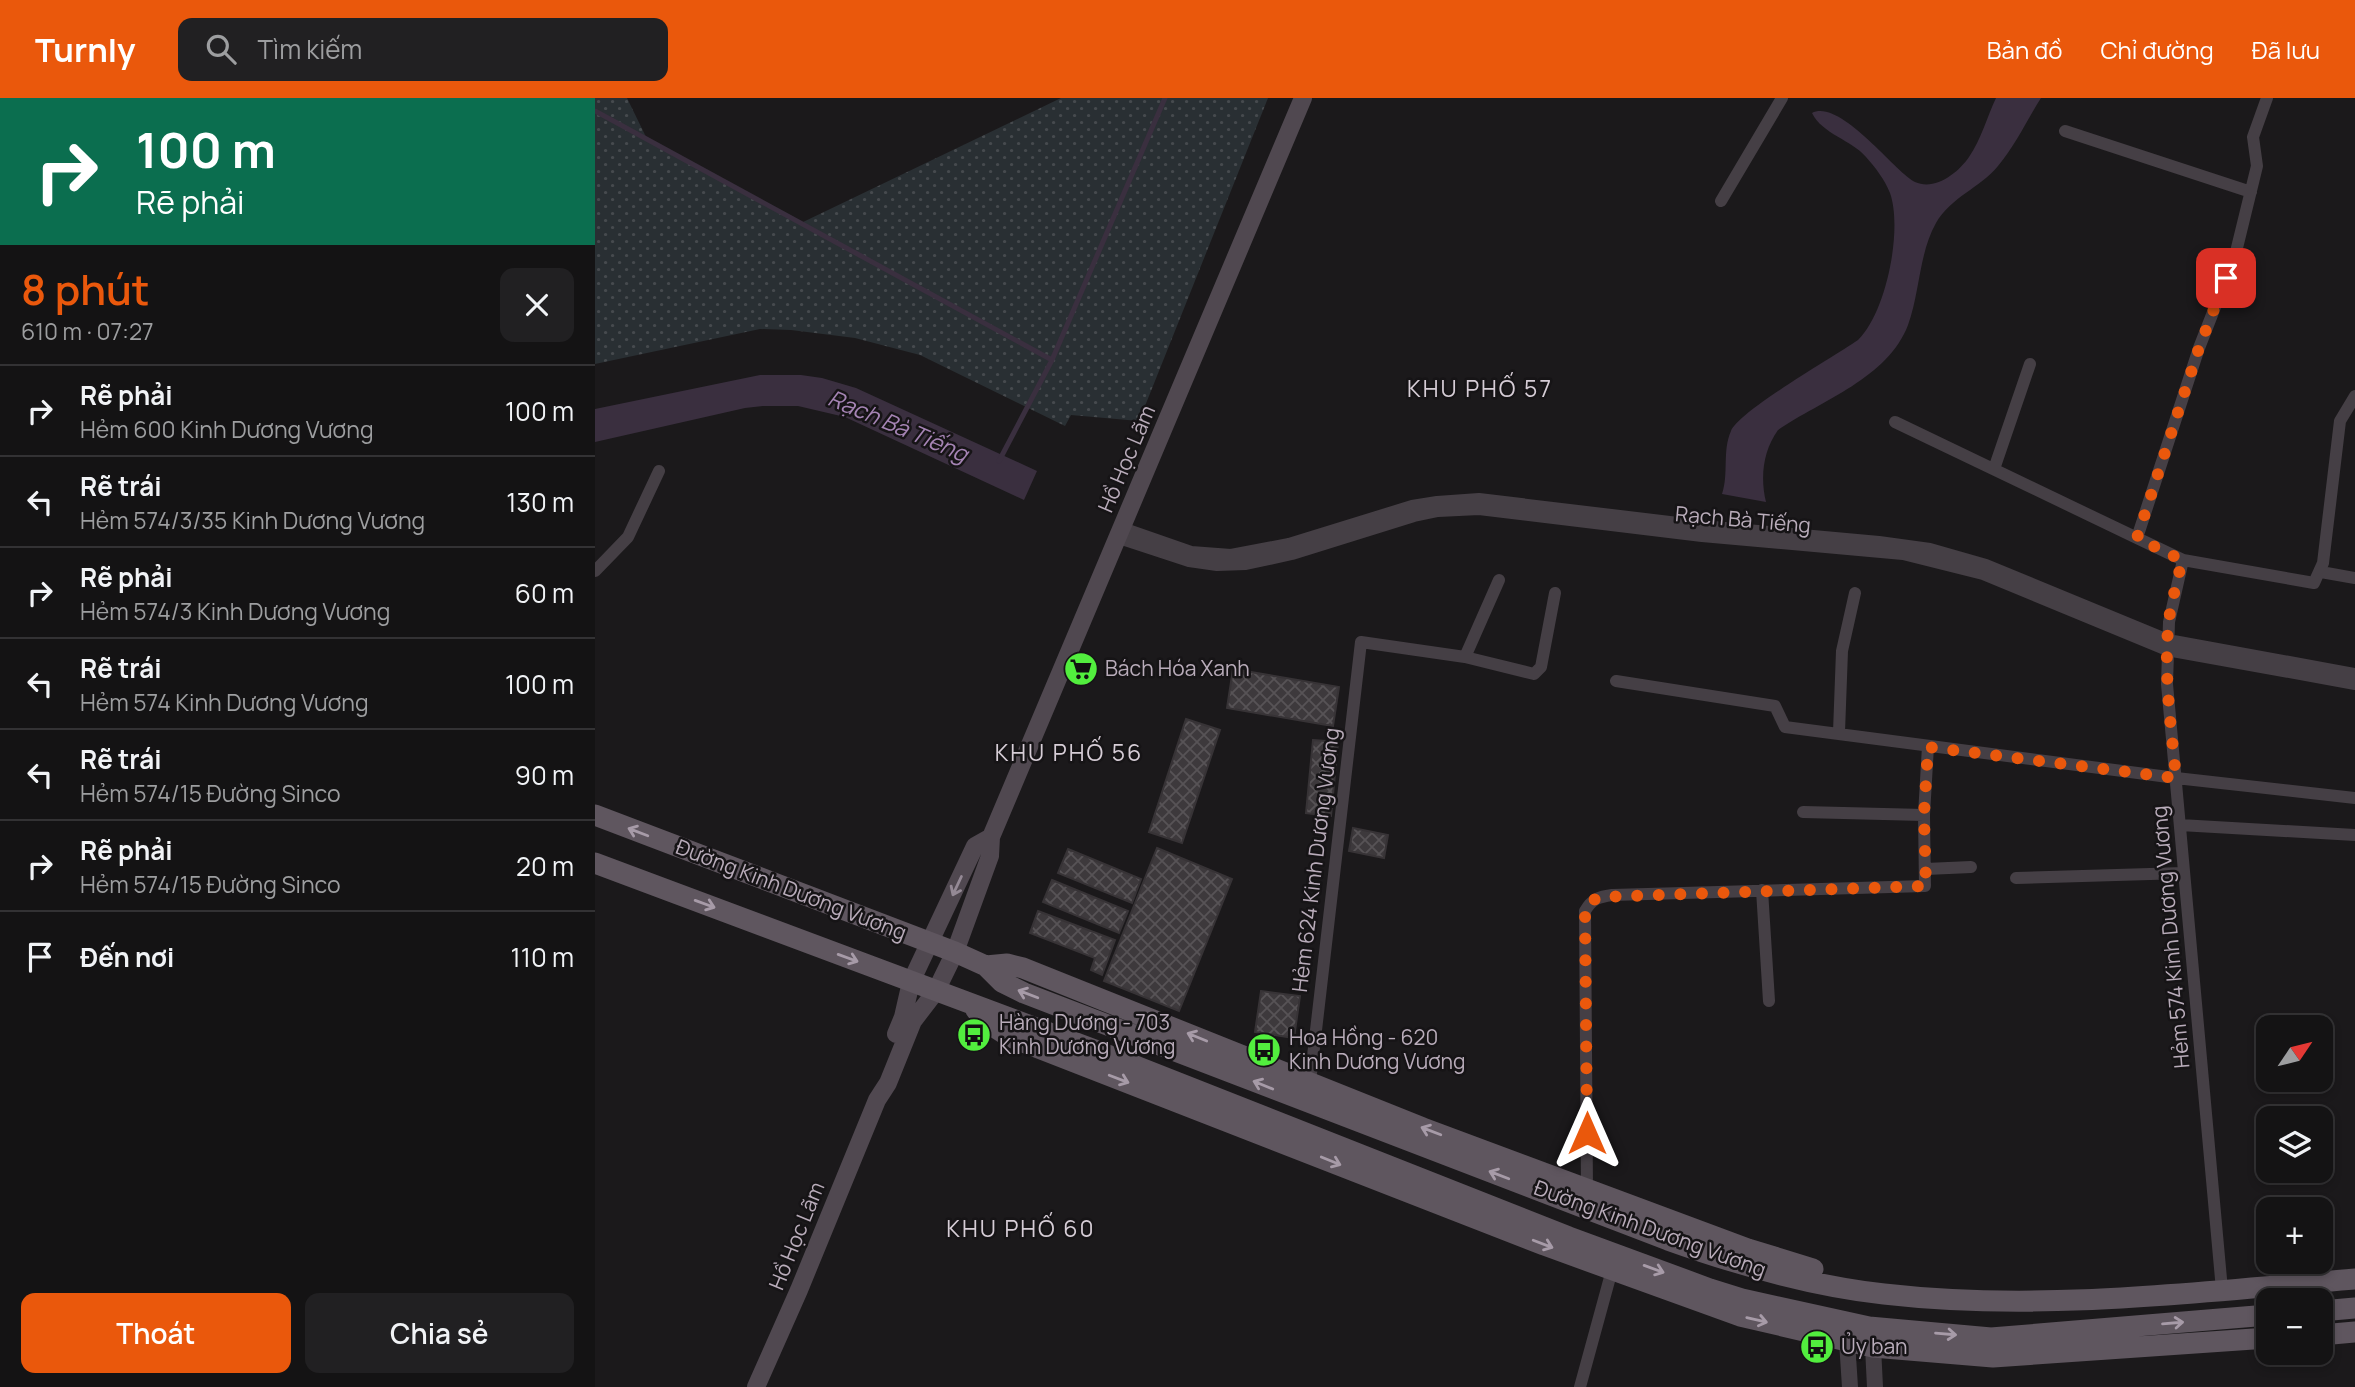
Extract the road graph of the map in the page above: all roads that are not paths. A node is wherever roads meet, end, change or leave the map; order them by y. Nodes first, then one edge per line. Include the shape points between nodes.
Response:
1 (1303, 98) edge
2 (1782, 98) edge
3 (2267, 98) edge
4 (2065, 131) dead end
5 (2251, 192) junction
6 (1721, 201) dead end
7 (2030, 364) dead end
8 (2355, 396) edge
9 (1895, 422) dead end
10 (1994, 469) junction
11 (659, 471) dead end
12 (1121, 533) junction
13 (2137, 538) junction
14 (2182, 560) junction
15 (595, 571) edge
16 (2321, 572) junction
17 (2355, 578) edge
18 (1499, 580) dead end
19 (1555, 593) dead end
20 (1855, 593) dead end
21 (2167, 645) junction
22 (1465, 657) junction
23 (2355, 674) edge
24 (1616, 681) dead end
25 (2355, 684) edge
26 (1839, 733) junction
27 (1928, 747) junction
28 (2176, 778) junction
29 (2355, 798) edge
30 (1803, 812) dead end
31 (1924, 815) junction
32 (595, 816) edge
33 (2180, 825) junction
34 (2355, 835) edge
35 (991, 837) junction
36 (595, 863) edge
37 (1971, 867) dead end
38 (1926, 869) junction
39 (2184, 873) junction
40 (2016, 878) dead end
41 (1762, 890) junction
42 (930, 943) junction
43 (955, 952) junction
44 (911, 982) junction
45 (936, 991) junction
46 (1769, 1001) dead end
47 (1308, 1092) junction
48 (877, 1100) junction
49 (1587, 1189) junction
50 (1627, 1214) junction
51 (1614, 1262) junction
52 (2355, 1266) edge
53 (2355, 1279) edge
54 (2221, 1283) junction
55 (2355, 1308) edge
56 (2333, 1310) edge
57 (2256, 1316) edge
58 (2355, 1332) edge
59 (2333, 1334) edge
60 (2256, 1339) edge
61 (1847, 1341) junction
62 (1873, 1347) junction
63 (756, 1387) edge
64 (1580, 1387) edge
65 (1850, 1387) edge
66 (1875, 1387) edge

1 - 12 main road, Hồ Học Lãm
2 - 6 street
3 - 5 street via 2253,137 2257,166
4 - 5 street
5 - 13 street via 2235,256 2199,348
7 - 10 street
8 - 16 street via 2340,421
9 - 10 street
10 - 13 street
11 - 15 street via 628,537
12 - 21 street, Rạch Bà Tiếng via 1191,552 1231,555 1289,544 1412,506 1458,500 1879,541 1986,565
12 - 35 main road, Hồ Học Lãm
13 - 14 street
14 - 16 street via 2314,583
14 - 21 street, Hẻm 574 Kinh Dương Vương
16 - 17 street
18 - 22 street
19 - 22 street via 1537,673
20 - 26 street via 1842,651
21 - 23 street, Rạch Bà Tiếng
21 - 25 street, Rạch Bà Tiếng
21 - 28 street, Hẻm 574 Kinh Dương Vương
22 - 47 street, Hẻm 624 Kinh Dương Vương via 1361,642
24 - 26 street via 1775,706 1785,727
26 - 27 street
27 - 28 street
27 - 31 street
28 - 29 street
28 - 33 street, Hẻm 574 Kinh Dương Vương
30 - 31 street
31 - 38 street
42 -> 32 main road, Đường Kinh Dương Vương
33 - 34 street
33 - 39 street, Hẻm 574 Kinh Dương Vương
35 -> 42 main road, Hồ Học Lãm via 975,846
35 - 43 main road, Hồ Học Lãm via 990,856
36 -> 44 main road, Đường Kinh Dương Vương
37 - 38 street
38 - 41 street via 1926,886
39 - 40 street
39 - 54 street, Hẻm 574 Kinh Dương Vương
41 - 46 street
41 - 49 street via 1612,895 1590,902 1585,911
42 - 43 main road, Đường Kinh Dương Vương
42 - 44 main road, Hồ Học Lãm
43 - 45 main road, Hồ Học Lãm
47 -> 43 main road, Đường Kinh Dương Vương via 1224,1058 1012,988 986,966
44 - 45 main road, Đường Kinh Dương Vương
44 - 48 main road, Hồ Học Lãm via 903,1017 875,1087
45 - 48 main road, Hồ Học Lãm via 913,1021
45 -> 51 main road, Đường Kinh Dương Vương via 973,1005 988,1023 1008,1036
49 -> 47 main road, Đường Kinh Dương Vương via 1423,1128
50 -> 47 main road, Đường Kinh Dương Vương
48 - 63 main road, Hồ Học Lãm
49 - 50 main road, Đường Kinh Dương Vương
50 - 51 main road
50 - 54 main road, Đường Kinh Dương Vương via 1720,1259 1884,1294 1991,1302 2105,1298
51 -> 57 main road, Đường Kinh Dương Vương via 1742,1299 1869,1327 1991,1338
51 -> 61 main road, Đường Kinh Dương Vương via 1740,1316
51 - 64 street
52 - 54 main road, Đường Kinh Dương Vương
53 - 54 main road, Đường Kinh Dương Vương
55 - 56 main road
58 - 59 main road
60 - 62 main road, Đường Kinh Dương Vương via 1993,1357
61 - 62 main road, Đường Kinh Dương Vương
61 - 65 street
62 - 66 street

